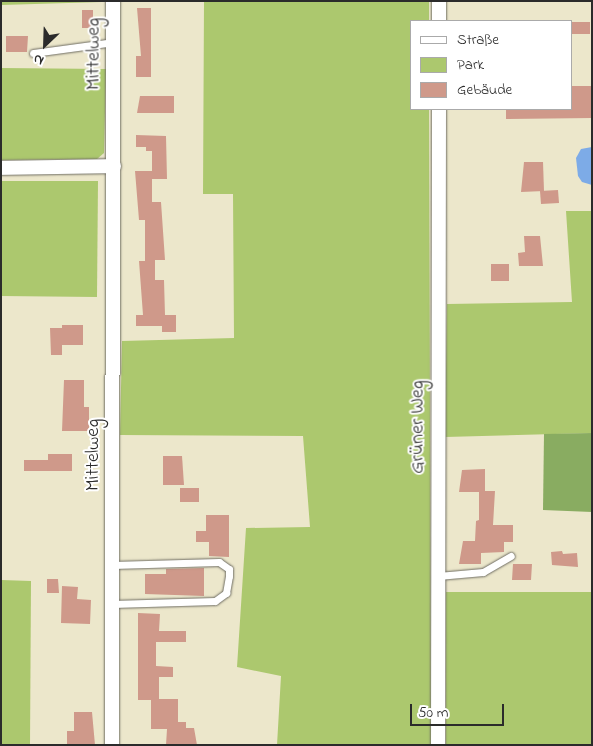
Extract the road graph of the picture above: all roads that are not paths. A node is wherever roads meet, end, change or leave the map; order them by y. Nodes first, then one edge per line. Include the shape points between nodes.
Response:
1 (113, 1) edge
2 (439, 1) edge
3 (439, 20) edge
4 (114, 42) junction
5 (34, 53) dead end
6 (439, 110) edge
7 (114, 166) junction
8 (1, 168) edge
9 (511, 556) dead end
10 (112, 565) junction
11 (438, 576) junction
12 (112, 604) junction
13 (112, 745) edge
14 (438, 745) edge

1 - 4 street, Mittelweg
2 - 3 street
4 - 5 lane
4 - 7 street, Mittelweg
6 - 11 street, Grüner Weg
7 - 8 street
7 - 10 street, Mittelweg
9 - 11 lane via 483,572
10 - 12 street, Mittelweg
10 - 12 lane via 219,562 229,569 229,576 226,593 215,600
11 - 14 street, Grüner Weg
12 - 13 street, Mittelweg

